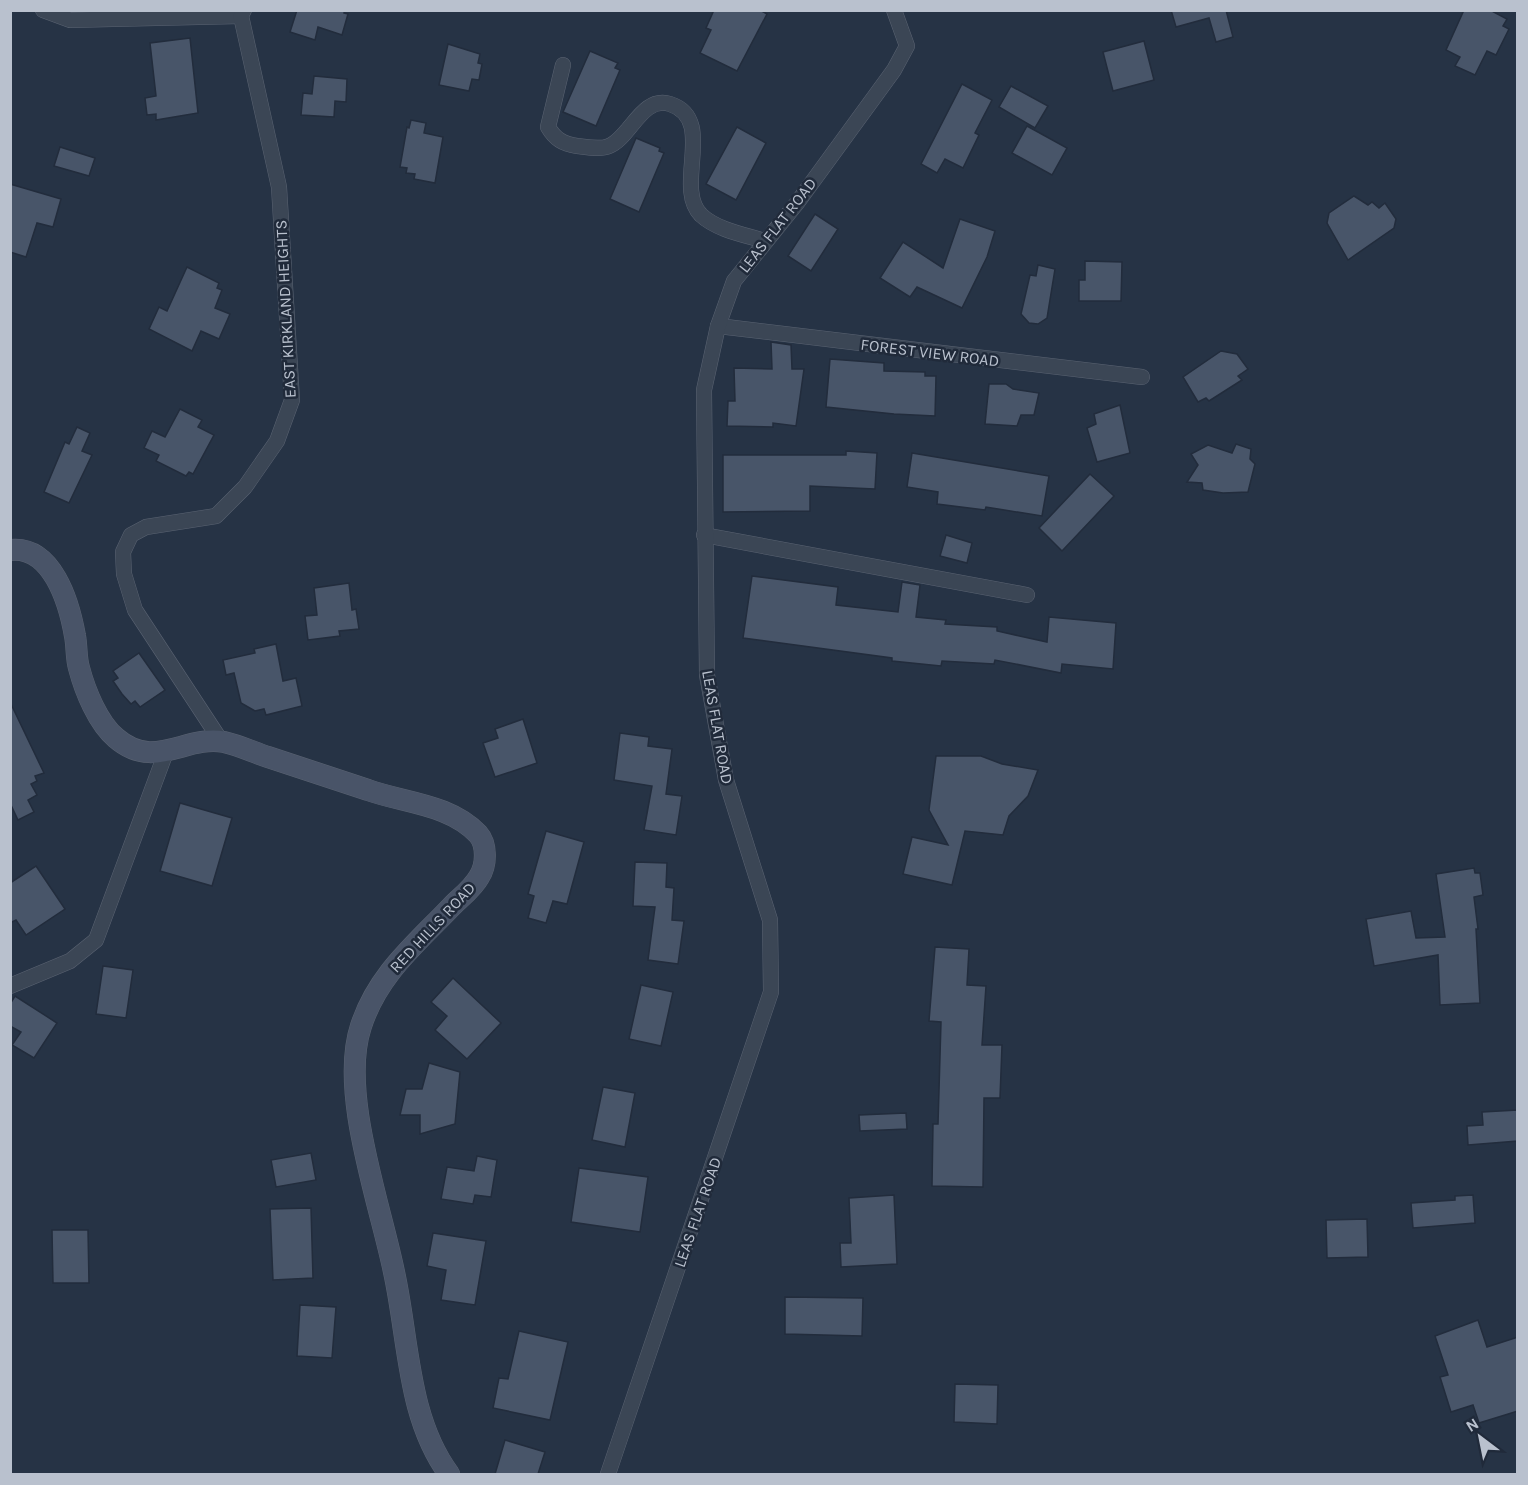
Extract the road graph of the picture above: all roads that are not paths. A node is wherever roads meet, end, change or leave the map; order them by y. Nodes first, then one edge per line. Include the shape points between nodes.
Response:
1 (43, 10) edge
2 (894, 10) edge
3 (243, 13) edge
4 (563, 65) dead end
5 (765, 241) junction
6 (718, 326) junction
7 (1142, 377) dead end
8 (704, 535) junction
9 (10, 550) edge
10 (1026, 595) dead end
11 (221, 741) junction
12 (166, 752) junction
13 (10, 986) edge
14 (449, 1474) edge
15 (608, 1474) edge

1 - 3 street via 70,20
2 - 5 street, LEAS FLAT ROAD via 907,46 894,70
3 - 11 street, EAST KIRKLAND HEIGHTS via 279,187 292,399 277,441 244,487 216,516 146,526 131,535 123,552 124,574 135,610
4 - 5 street via 548,127 554,136 566,144 610,146 649,108 669,104 682,111 692,124 693,202 700,215 714,225
5 - 6 street, LEAS FLAT ROAD via 734,280
6 - 7 street, FOREST VIEW ROAD
6 - 8 street, LEAS FLAT ROAD via 704,390
8 - 10 street
8 - 15 street, LEAS FLAT ROAD via 707,675 726,780 770,920 771,992
9 - 12 main road, RED HILLS ROAD via 24,548 41,557 64,594 75,633 79,668 95,710 112,736 142,752
11 - 12 main road, RED HILLS ROAD
11 - 14 main road, RED HILLS ROAD via 376,793 418,803 464,822 481,836 485,855 480,876 409,947 379,985 360,1027 353,1071 357,1111 395,1276 406,1354 431,1450
12 - 13 street via 96,940 70,961

